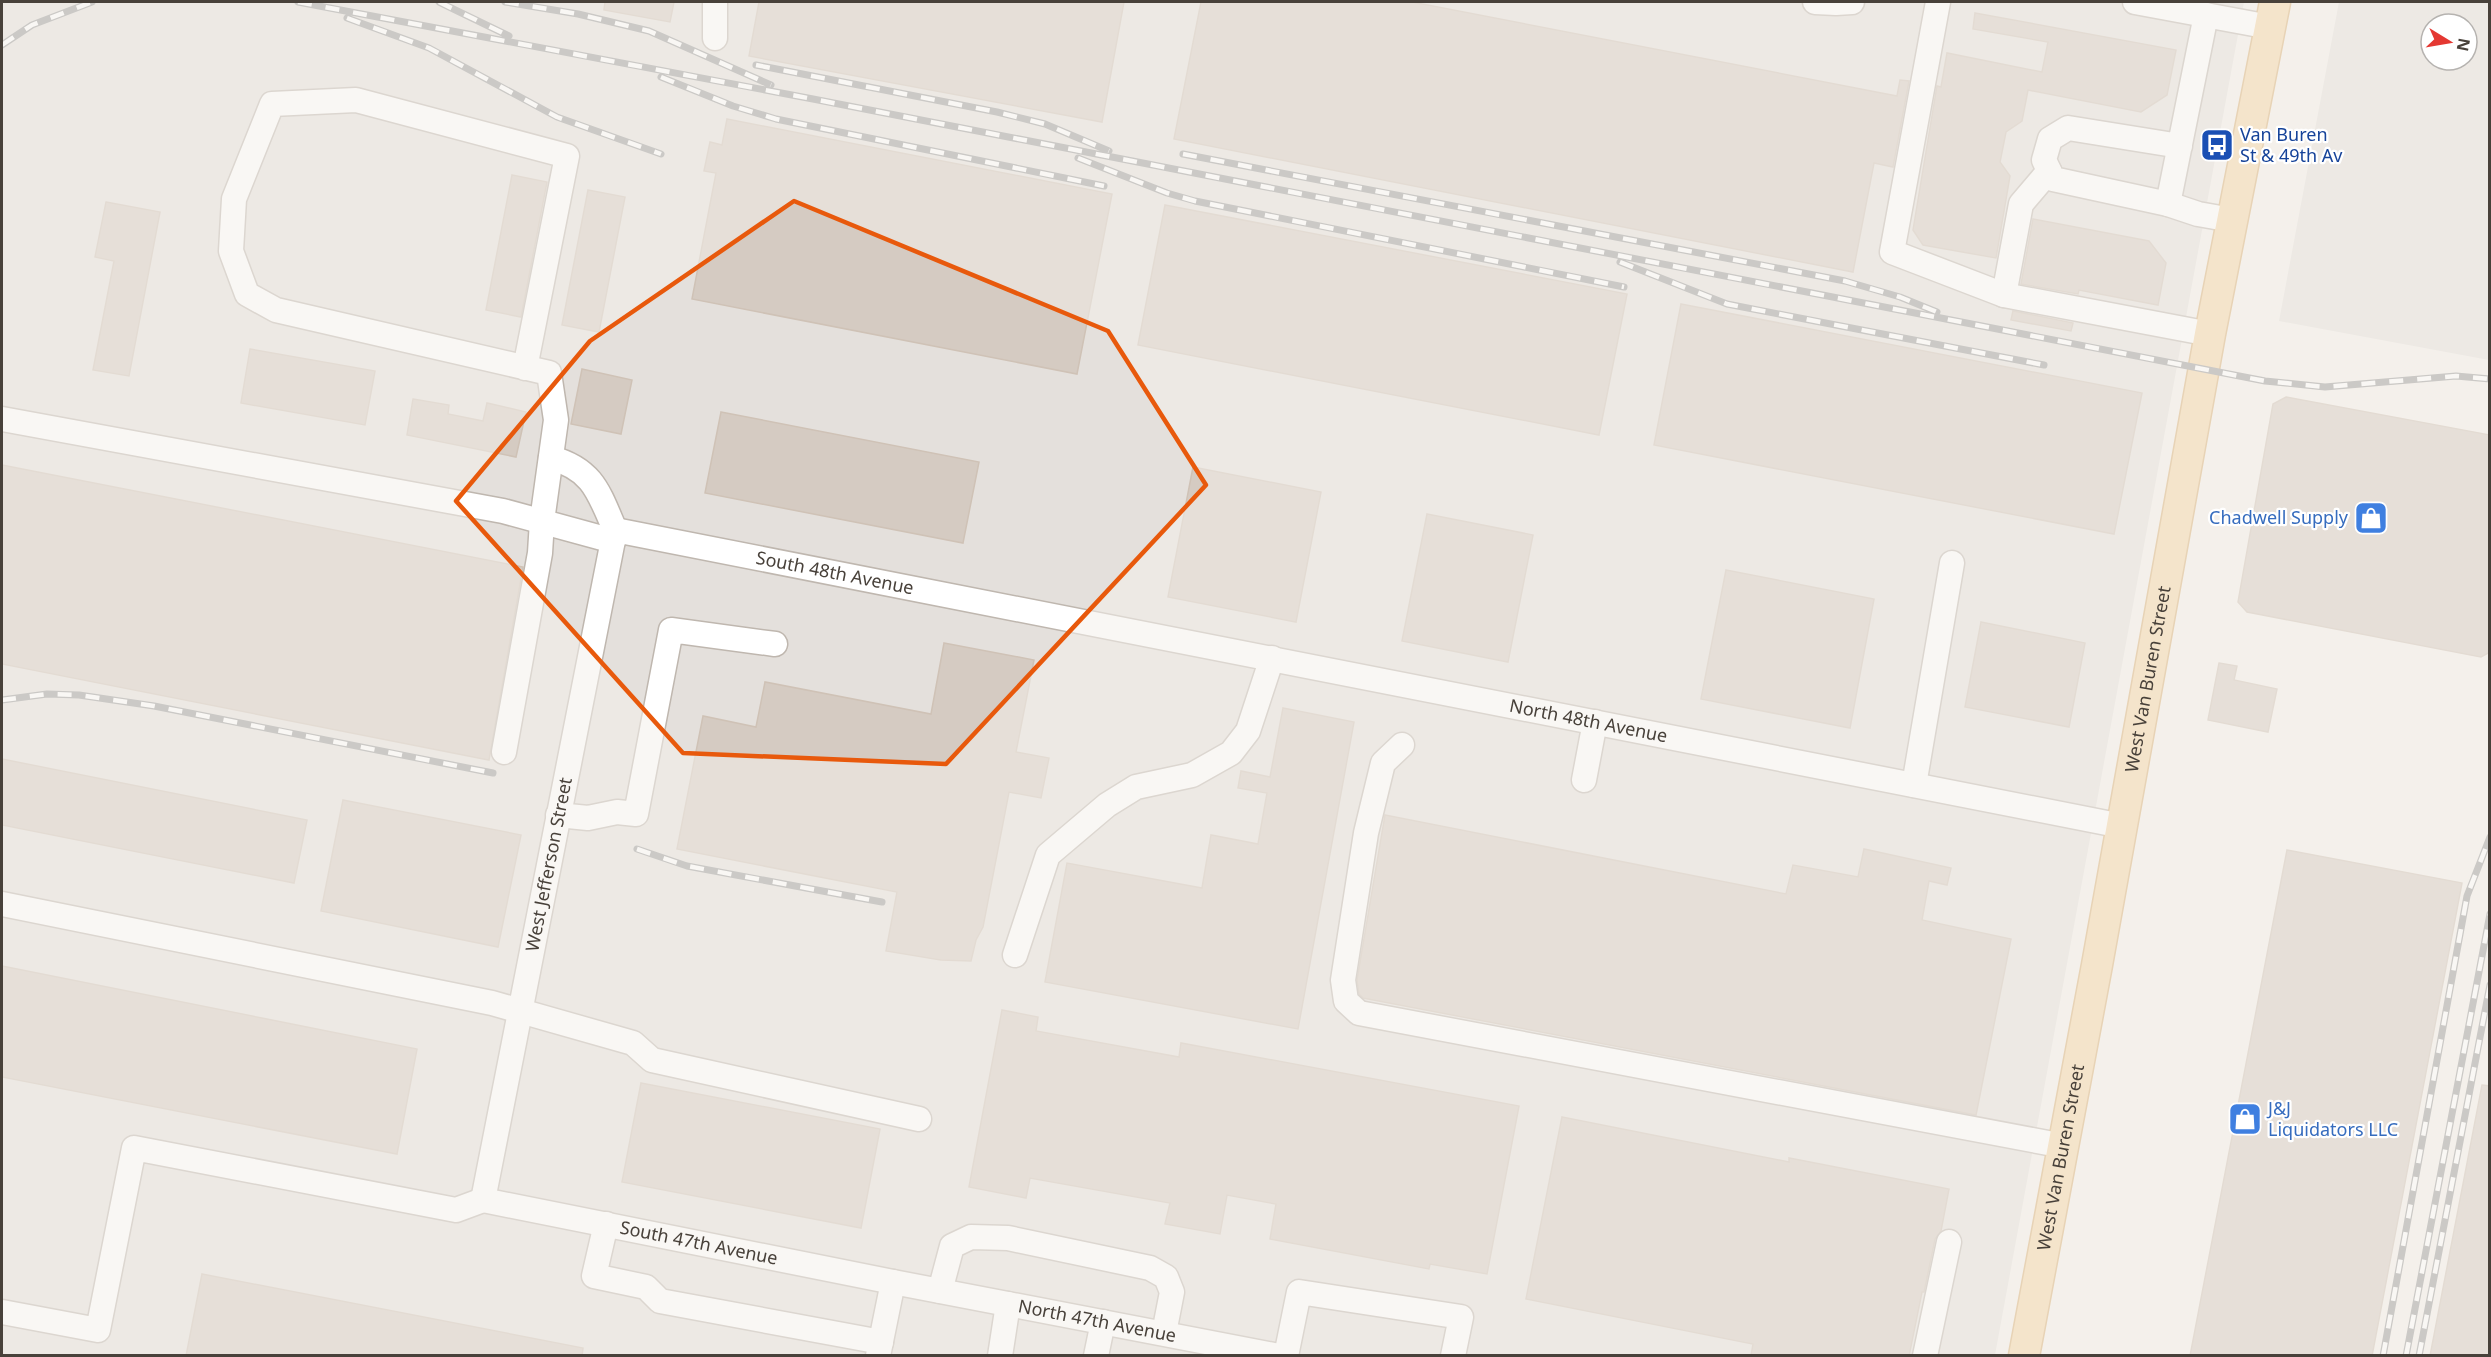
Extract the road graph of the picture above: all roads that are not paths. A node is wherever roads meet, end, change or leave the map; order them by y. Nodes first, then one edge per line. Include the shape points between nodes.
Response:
1 (715, 2) edge
2 (1815, 2) edge
3 (1852, 2) edge
4 (1938, 2) edge
5 (2135, 2) edge
6 (2272, 14) edge
7 (2206, 15) junction
8 (715, 38) dead end
9 (2180, 146) junction
10 (2049, 171) junction
11 (2168, 204) junction
12 (2232, 220) junction
13 (2004, 295) junction
14 (2210, 334) junction
15 (525, 368) junction
16 (2, 419) edge
17 (551, 458) junction
18 (542, 521) junction
19 (614, 535) junction
20 (1952, 563) dead end
21 (1053, 615) joint
22 (775, 644) dead end
23 (1272, 658) junction
24 (1595, 722) junction
25 (1402, 745) dead end
26 (504, 752) dead end
27 (1584, 780) dead end
28 (1914, 785) junction
29 (558, 815) junction
30 (2122, 826) junction
31 (2, 904) edge
32 (1015, 955) dead end
33 (521, 1011) junction
34 (919, 1119) dead end
35 (2064, 1146) junction
36 (483, 1200) junction
37 (606, 1224) junction
38 (1949, 1242) dead end
39 (904, 1284) junction
40 (940, 1291) junction
41 (1008, 1304) junction
42 (2, 1312) edge
43 (1103, 1322) junction
44 (1164, 1334) junction
45 (880, 1349) edge
46 (1000, 1356) edge
47 (1096, 1356) edge
48 (1279, 1356) edge
49 (1286, 1356) edge
50 (1454, 1356) edge
51 (1925, 1356) edge
52 (2024, 1356) edge

1 - 8 street
2 - 3 street
4 - 13 street via 1892,252
5 - 7 street
6 - 7 street
6 - 12 main road, West Van Buren Street
7 - 9 street
9 - 10 street via 2068,128 2050,139 2044,160
9 - 11 street
10 - 11 street via 2053,179
10 - 13 street via 2021,204
11 - 12 street
12 - 14 main road, West Van Buren Street
13 - 14 street
14 - 30 main road, West Van Buren Street
15 - 15 street via 276,310 247,294 231,251 234,199 272,104 356,100 567,156
15 - 17 street via 549,373 556,420
16 - 18 street, South 48th Avenue
17 - 18 street
17 - 19 street via 571,463 596,488
18 - 19 street, South 48th Avenue
18 - 26 street via 540,553
19 - 21 street, South 48th Avenue
19 - 29 street, West Jefferson Street
20 - 28 street
21 - 23 street, North 48th Avenue
22 - 29 street via 671,630 636,814 617,812 588,818
23 - 24 street, North 48th Avenue
23 - 32 street via 1248,731 1231,753 1192,775 1136,787 1107,805 1048,855
24 - 27 street
24 - 28 street, North 48th Avenue
25 - 35 street via 1383,763 1366,833 1343,980 1346,1001 1359,1013
28 - 30 street, North 48th Avenue
29 - 33 street, West Jefferson Street
30 - 35 main road, West Van Buren Street
31 - 33 street
33 - 34 street via 633,1043 652,1060
33 - 36 street, West Jefferson Street
35 - 52 main road, West Van Buren Street
36 - 37 street, South 47th Avenue
36 - 42 street via 456,1210 134,1148 98,1330
37 - 39 street, South 47th Avenue
37 - 45 street via 594,1275 646,1287 660,1301
38 - 51 street
39 - 40 street, North 47th Avenue
39 - 45 street
40 - 41 street, North 47th Avenue
40 - 44 street via 952,1246 971,1237 1008,1238 1150,1268 1166,1277 1172,1292
41 - 43 street, North 47th Avenue
41 - 46 street
43 - 44 street, North 47th Avenue
43 - 47 street
44 - 48 street, North 47th Avenue
49 - 50 street via 1299,1292 1461,1317

